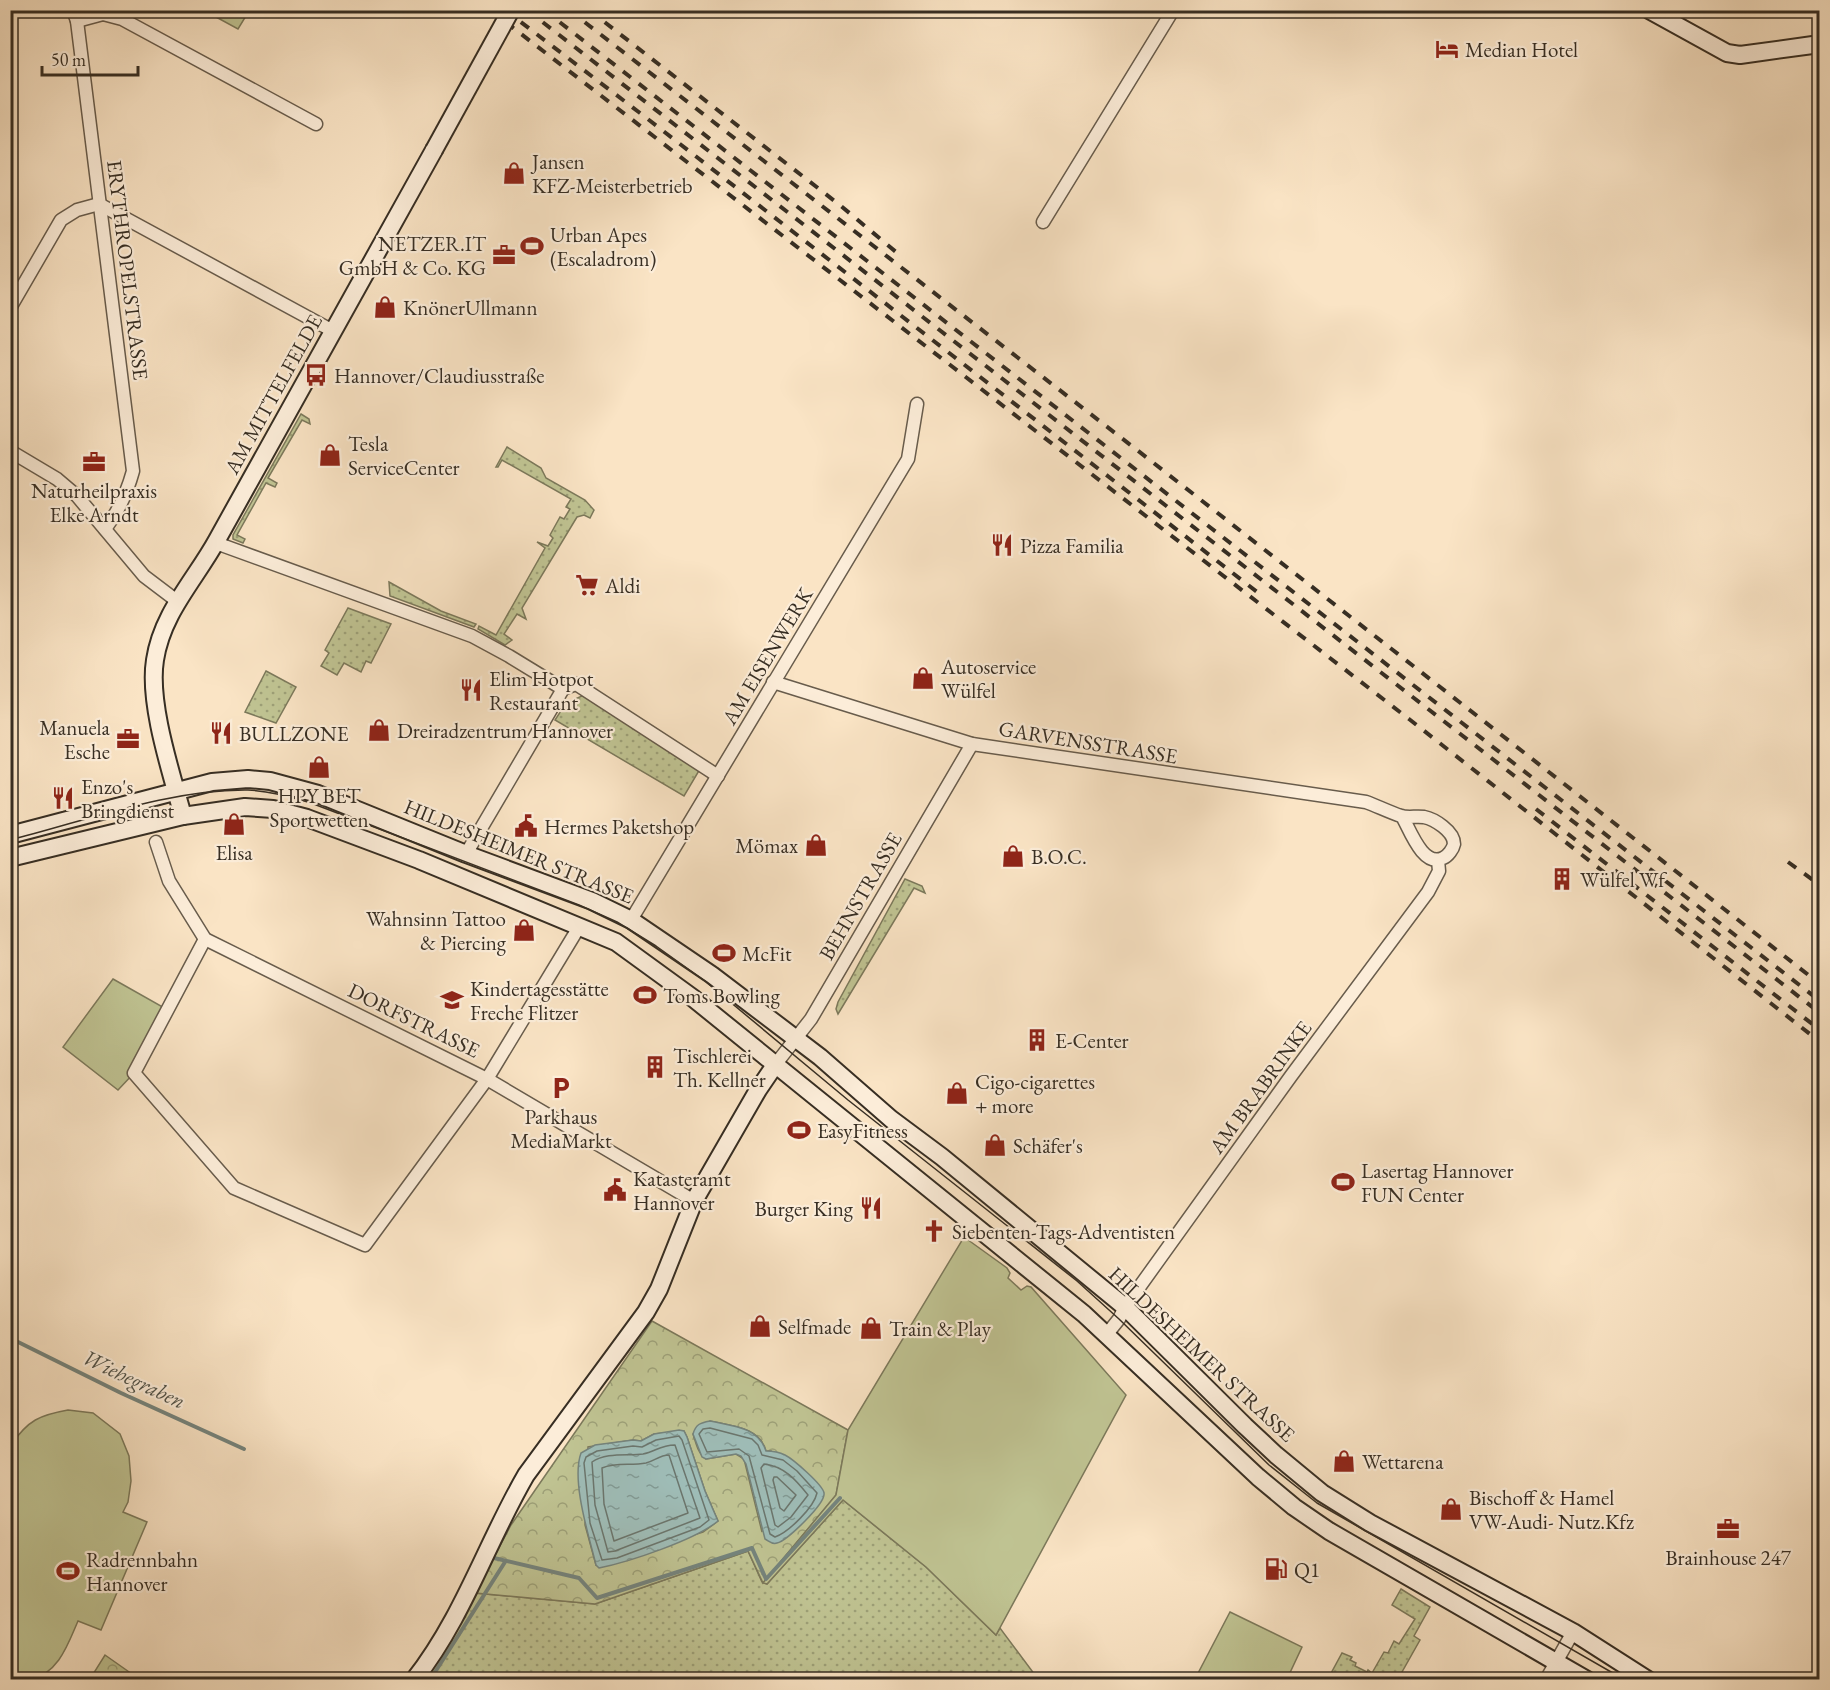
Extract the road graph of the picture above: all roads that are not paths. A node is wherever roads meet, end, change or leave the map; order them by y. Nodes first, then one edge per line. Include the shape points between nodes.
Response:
1 (511, 10) edge
2 (1173, 10) edge
3 (1649, 10) edge
4 (75, 16) edge
5 (1820, 44) edge
6 (316, 124) dead end
7 (99, 204) junction
8 (1043, 222) dead end
9 (10, 308) edge
10 (333, 331) junction
11 (917, 404) dead end
12 (10, 451) edge
13 (105, 529) junction
14 (216, 543) junction
15 (177, 601) junction
16 (773, 682) junction
17 (563, 689) junction
18 (972, 744) junction
19 (718, 776) junction
20 (177, 791) junction
21 (183, 816) junction
22 (1402, 816) junction
23 (10, 835) edge
24 (156, 842) dead end
25 (466, 854) junction
26 (10, 858) edge
27 (1438, 860) junction
28 (631, 920) junction
29 (579, 927) junction
30 (205, 939) junction
31 (796, 1039) junction
32 (775, 1065) junction
33 (487, 1079) junction
34 (694, 1201) junction
35 (1125, 1307) junction
36 (1107, 1334) junction
37 (1573, 1632) junction
38 (1556, 1662) junction
39 (414, 1680) edge
40 (1546, 1680) edge
41 (1587, 1680) edge
42 (1648, 1680) edge

1 - 10 main road, AM MITTELFELDE, bridge
2 - 8 street
3 - 5 main road via 1733,54
4 - 6 street via 122,19
4 - 7 street, ERYTHROPELSTRASSE
7 - 9 street via 77,210 61,220
7 - 10 street
7 - 13 street, ERYTHROPELSTRASSE via 133,471 126,494
10 - 14 main road, AM MITTELFELDE
11 - 16 street, AM EISENWERK via 908,459
12 - 13 street via 57,479
13 - 15 street via 144,576
14 - 15 main road, AM MITTELFELDE
14 - 17 street via 472,636
15 - 20 main road, AM MITTELFELDE via 160,636 154,661 158,719
16 - 18 street, GARVENSSTRASSE
16 - 19 street, AM EISENWERK
17 - 19 street via 576,684
17 - 25 street
18 - 22 street, GARVENSSTRASSE via 1366,802
18 - 31 street, BEHNSTRASSE
19 - 28 street, AM EISENWERK
20 - 21 main road, AM MITTELFELDE
20 - 23 main road, HILDESHEIMER STRASSE
20 - 25 main road, HILDESHEIMER STRASSE via 212,782 270,780 318,794
21 - 26 main road
21 - 29 main road via 245,807 307,818
22 - 27 street via 1422,853
22 - 27 street, GARVENSSTRASSE via 1424,817 1448,831 1454,844 1449,855
24 - 30 street via 169,881
25 - 28 main road, HILDESHEIMER STRASSE via 592,901
27 - 35 street, AM BRABRINKE via 1439,871 1428,892
28 - 31 main road, HILDESHEIMER STRASSE
29 - 32 main road via 615,942 693,998
29 - 33 street
30 - 33 street, DORFSTRASSE
30 - 33 street via 134,1073 234,1188 365,1245
31 - 32 street, BEHNSTRASSE
31 - 35 main road, HILDESHEIMER STRASSE
32 - 34 main road
32 - 36 main road
33 - 34 street, DORFSTRASSE
34 - 39 main road via 646,1312 526,1474 451,1624
35 - 36 street, AM BRABRINKE
35 - 37 main road, HILDESHEIMER STRASSE via 1245,1426 1322,1493
36 - 38 main road via 1294,1507
37 - 38 street
37 - 42 main road, HILDESHEIMER STRASSE
38 - 40 street
38 - 41 main road

